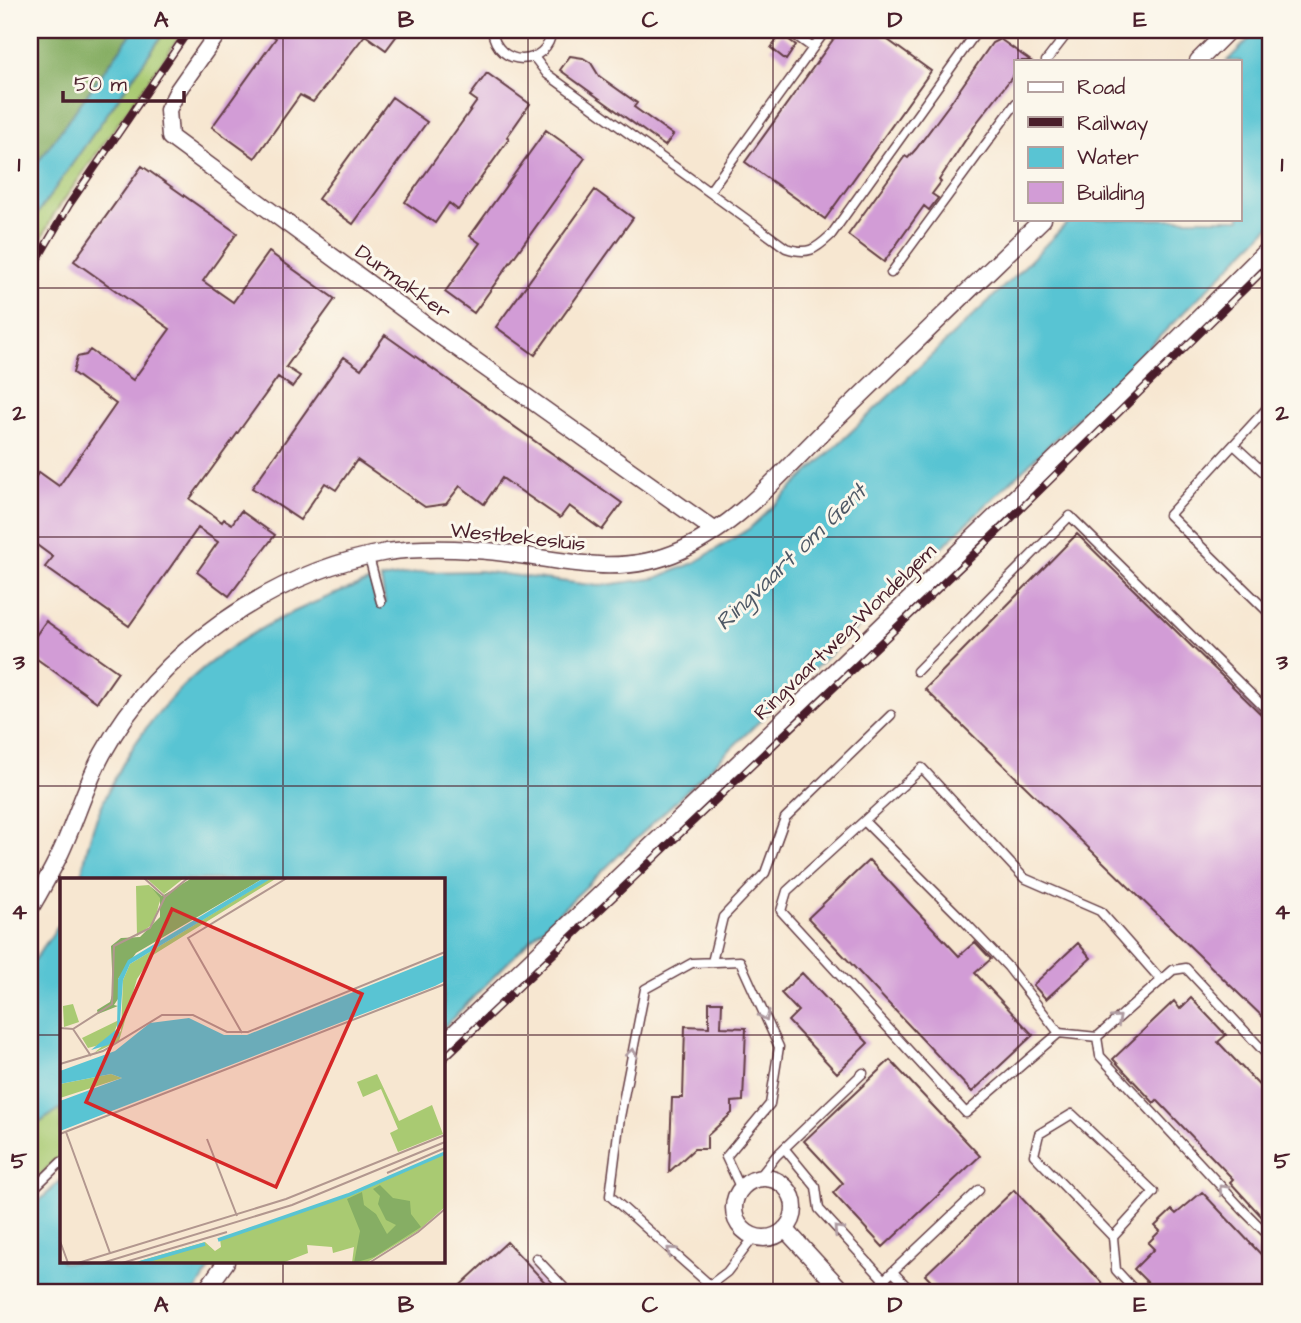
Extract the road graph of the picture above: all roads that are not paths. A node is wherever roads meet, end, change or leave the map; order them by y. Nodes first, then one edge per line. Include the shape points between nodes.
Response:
1 (220, 30) edge
2 (492, 30) edge
3 (552, 30) edge
4 (788, 30) edge
5 (826, 30) edge
6 (978, 30) edge
7 (1070, 30) edge
8 (1229, 30) edge
9 (813, 48) junction
10 (534, 57) junction
11 (1047, 60) edge
12 (1199, 60) edge
13 (1014, 106) edge
14 (709, 192) junction
15 (1041, 220) edge
16 (1271, 246) edge
17 (891, 273) dead end
18 (1271, 404) edge
19 (1234, 444) junction
20 (1271, 479) edge
21 (714, 530) junction
22 (369, 557) junction
23 (381, 602) dead end
24 (1271, 615) edge
25 (917, 671) dead end
26 (1271, 714) edge
27 (891, 716) dead end
28 (864, 821) junction
29 (30, 909) edge
30 (712, 962) junction
31 (1161, 981) junction
32 (1059, 1033) junction
33 (1097, 1037) junction
34 (444, 1043) edge
35 (1271, 1059) edge
36 (863, 1073) dead end
37 (784, 1148) junction
38 (60, 1163) edge
39 (758, 1179) junction
40 (741, 1189) junction
41 (979, 1191) dead end
42 (30, 1192) edge
43 (785, 1229) junction
44 (754, 1237) junction
45 (1113, 1237) junction
46 (1271, 1238) edge
47 (536, 1258) dead end
48 (225, 1264) edge
49 (893, 1272) junction
50 (884, 1280) junction
51 (204, 1293) edge
52 (569, 1293) edge
53 (845, 1293) edge
54 (870, 1293) edge
55 (913, 1293) edge
56 (1137, 1293) edge

1 - 21 street, Durmakker via 168,110 170,137
2 - 10 lane via 503,53 518,59
3 - 10 lane via 547,48
4 - 9 lane
5 - 9 lane
6 - 14 lane via 831,235 816,249 800,252 786,248
7 - 11 lane
8 - 12 street
9 - 14 lane
10 - 14 lane via 547,74
13 - 17 lane
15 - 21 street, Westbekesluis via 744,509
16 - 34 street, Ringvaartweg-Wondelgem via 1133,384
18 - 19 lane
19 - 20 lane
19 - 24 lane via 1169,515
21 - 22 street, Westbekesluis via 682,550 630,565 588,566 475,550 425,549
22 - 23 lane
22 - 29 street, Westbekesluis via 271,593 184,651 124,718 103,753 60,855
25 - 26 lane via 1070,516
27 - 30 lane via 785,818 765,873 723,917
28 - 31 lane via 922,768 1024,878 1100,911
28 - 32 lane via 999,958
28 - 32 lane via 787,891 781,911 966,1113
30 -> 40 lane via 740,961 779,1047 769,1104 726,1157
44 -> 30 lane via 727,1272 710,1285 610,1196 645,989 692,963
33 -> 31 lane
31 - 35 lane via 1172,970 1186,968
32 - 33 lane
46 -> 33 lane via 1100,1056
36 - 37 lane
37 - 39 lane
50 -> 37 lane via 819,1209 816,1187
38 - 42 lane
39 - 40 street
39 - 43 street via 777,1182 791,1196 793,1216
40 - 44 street via 735,1216 739,1226
41 - 49 lane
43 - 44 street via 774,1237
43 - 53 street
45 - 45 lane via 1154,1192 1072,1114 1039,1134 1034,1155
45 - 56 lane via 1116,1270
47 - 52 lane
48 - 51 street
49 - 50 lane
49 - 55 lane
50 - 54 lane

